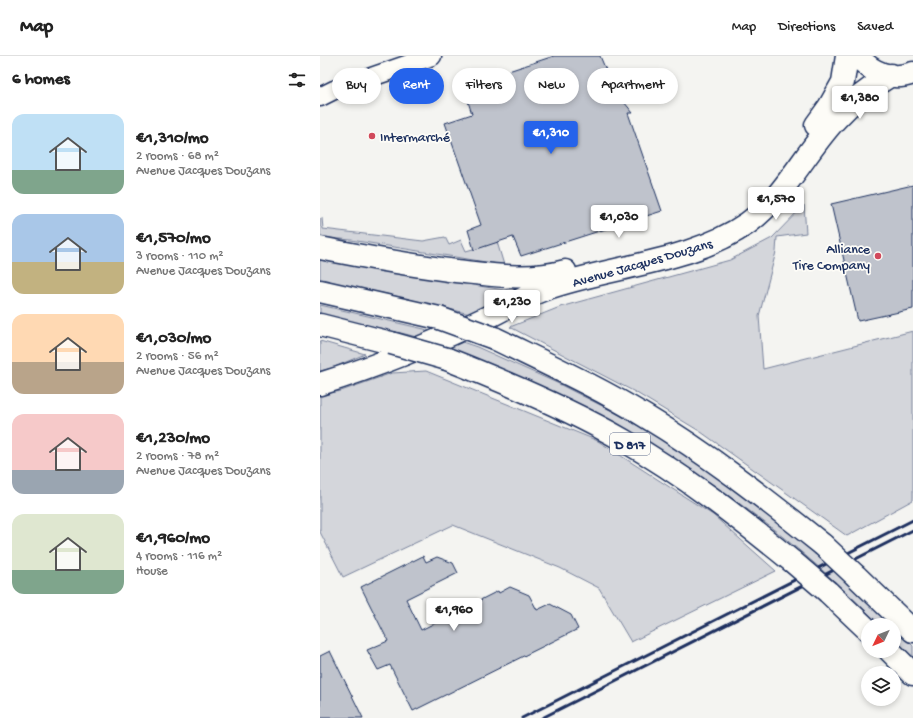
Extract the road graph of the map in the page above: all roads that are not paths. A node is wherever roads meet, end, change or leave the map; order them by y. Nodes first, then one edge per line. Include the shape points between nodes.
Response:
1 (432, 56) edge
2 (847, 56) edge
3 (858, 56) edge
4 (907, 74) edge
5 (320, 97) edge
6 (320, 248) edge
7 (320, 291) edge
8 (320, 325) edge
9 (320, 384) edge
10 (861, 623) edge
11 (913, 631) edge
12 (897, 658) edge
13 (913, 674) edge

1 - 5 street
2 - 6 main road, Avenue Jacques Douzans via 843,82 829,107 771,186 759,199 729,221 699,234 550,275 516,277 394,263
3 - 4 main road via 874,71
4 - 9 main road, Avenue Jacques Douzans via 862,95 836,119 772,201 748,223 732,233 701,248 544,289 487,318 367,370
7 - 11 main road, D 817, bridge via 439,318 494,338 596,388 645,416 758,492 823,545
8 - 10 main road, D 817, bridge via 448,359 558,405 624,440 687,480 742,520 828,592
12 - 13 main road

